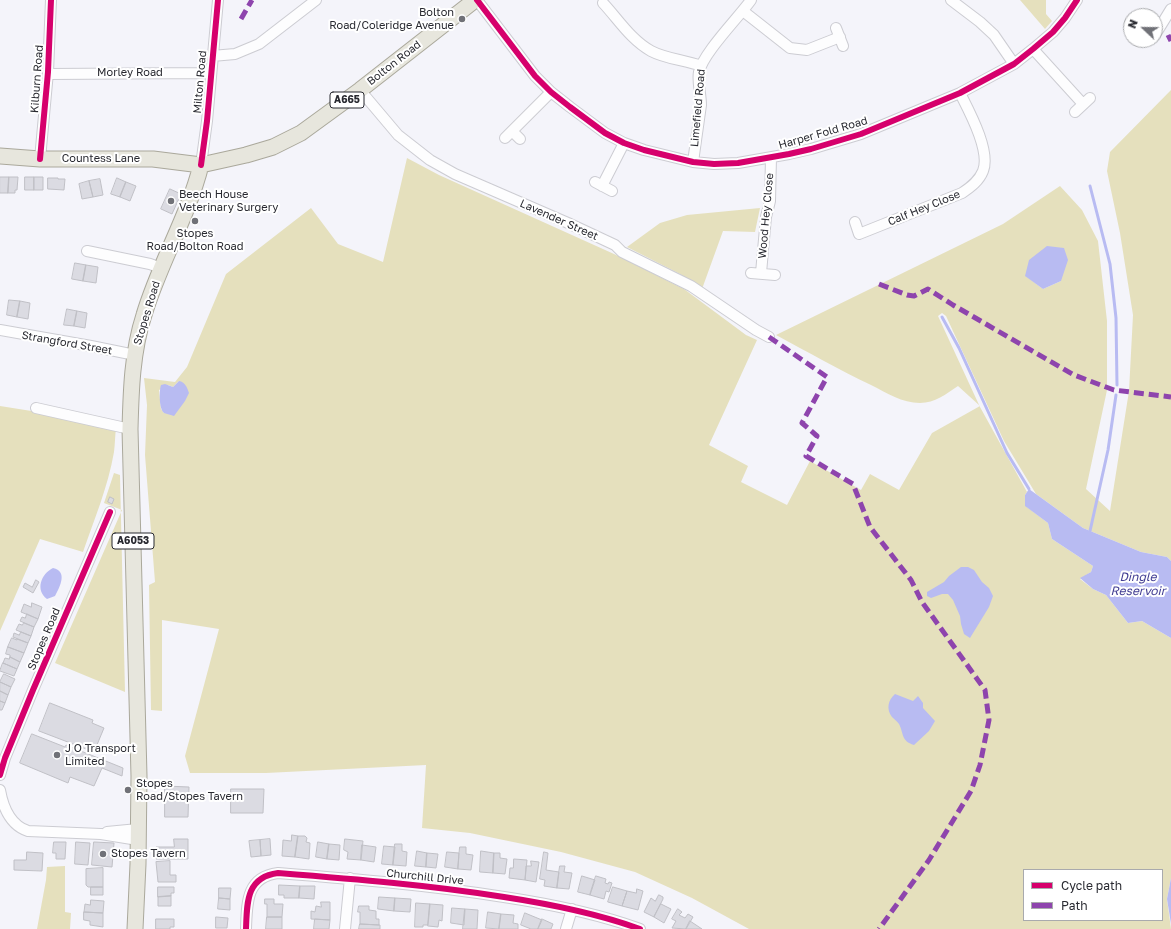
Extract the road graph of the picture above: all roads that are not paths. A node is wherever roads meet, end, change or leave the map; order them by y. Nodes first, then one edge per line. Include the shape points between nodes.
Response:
1 (51, 0) edge
2 (218, 0) edge
3 (316, 0) edge
4 (476, 0) edge
5 (752, 0) edge
6 (951, 0) edge
7 (1077, 0) edge
8 (605, 9) dead end
9 (1171, 9) edge
10 (743, 11) junction
11 (1163, 22) edge
12 (1163, 34) edge
13 (1168, 35) dead end
14 (840, 37) dead end
15 (1033, 49) junction
16 (212, 56) junction
17 (1014, 64) junction
18 (701, 66) junction
19 (211, 73) junction
20 (48, 74) junction
21 (360, 90) junction
22 (551, 92) junction
23 (960, 93) junction
24 (1075, 112) dead end
25 (520, 139) dead end
26 (624, 143) junction
27 (0, 156) edge
28 (40, 158) junction
29 (771, 158) junction
30 (693, 162) junction
31 (201, 165) junction
32 (612, 190) dead end
33 (855, 222) dead end
34 (87, 250) dead end
35 (161, 268) junction
36 (775, 275) dead end
37 (0, 330) edge
38 (770, 337) dead end
39 (135, 355) junction
40 (36, 408) dead end
41 (130, 429) junction
42 (110, 512) dead end
43 (0, 775) edge
44 (0, 790) edge
45 (138, 834) junction
46 (350, 878) junction
47 (572, 909) junction
48 (135, 929) edge
49 (246, 929) edge
50 (345, 929) edge
51 (566, 929) edge
52 (640, 929) edge

1 - 20 street, Kilburn Road
2 - 16 street, Milton Road
3 - 16 street via 259,44 235,54
4 - 21 main road, Bolton Road / A665
4 - 22 street, Harper Fold Road via 535,76
5 - 10 street, Limefield Road
6 - 17 street via 994,35
7 - 15 street, Harper Fold Road via 1053,32
8 - 18 street via 646,48
9 - 11 street
10 - 14 street via 790,48 807,50
10 - 18 street, Limefield Road via 709,52
12 - 13 street
15 - 17 street, Harper Fold Road
15 - 24 street via 1087,101
16 - 19 street, Milton Road
17 - 23 street, Harper Fold Road
18 - 30 street, Limefield Road via 701,105
19 - 20 street, Morley Road
19 - 31 street, Milton Road
20 - 28 street, Kilburn Road
21 - 31 main road, Bolton Road / A665 via 302,133 273,147
21 - 38 street, Lavender Street via 398,135 430,160 455,174 615,245 622,252 691,286
22 - 25 street via 509,135
22 - 26 street, Harper Fold Road via 586,121
23 - 29 street, Harper Fold Road via 861,134
23 - 33 street, Calf Hey Close via 983,148 983,170 978,180 962,193 859,234
26 - 30 street, Harper Fold Road
26 - 32 street via 599,184
27 - 28 main road, Countess Lane / A665
28 - 31 main road, Countess Lane / A665 via 153,159
29 - 30 street, Harper Fold Road via 714,164
29 - 36 street, Wood Hey Close via 770,201 756,273
31 - 35 main road, Stopes Road / A6053 via 193,194
34 - 35 street
35 - 39 main road, Stopes Road / A6053 via 144,316
37 - 39 street, Strangford Street
39 - 41 main road, Stopes Road / A6053
40 - 41 street
41 - 45 main road, Stopes Road / A6053 via 139,776
42 - 43 street, Stopes Road
44 - 45 street via 10,817 17,825 28,830 101,834 111,831
45 - 48 main road, Stopes Road / A6053
46 - 47 street, Churchill Drive via 478,893
46 - 49 street, Churchill Drive via 269,874 260,879 250,894
46 - 50 street
47 - 51 street
47 - 52 street, Churchill Drive

